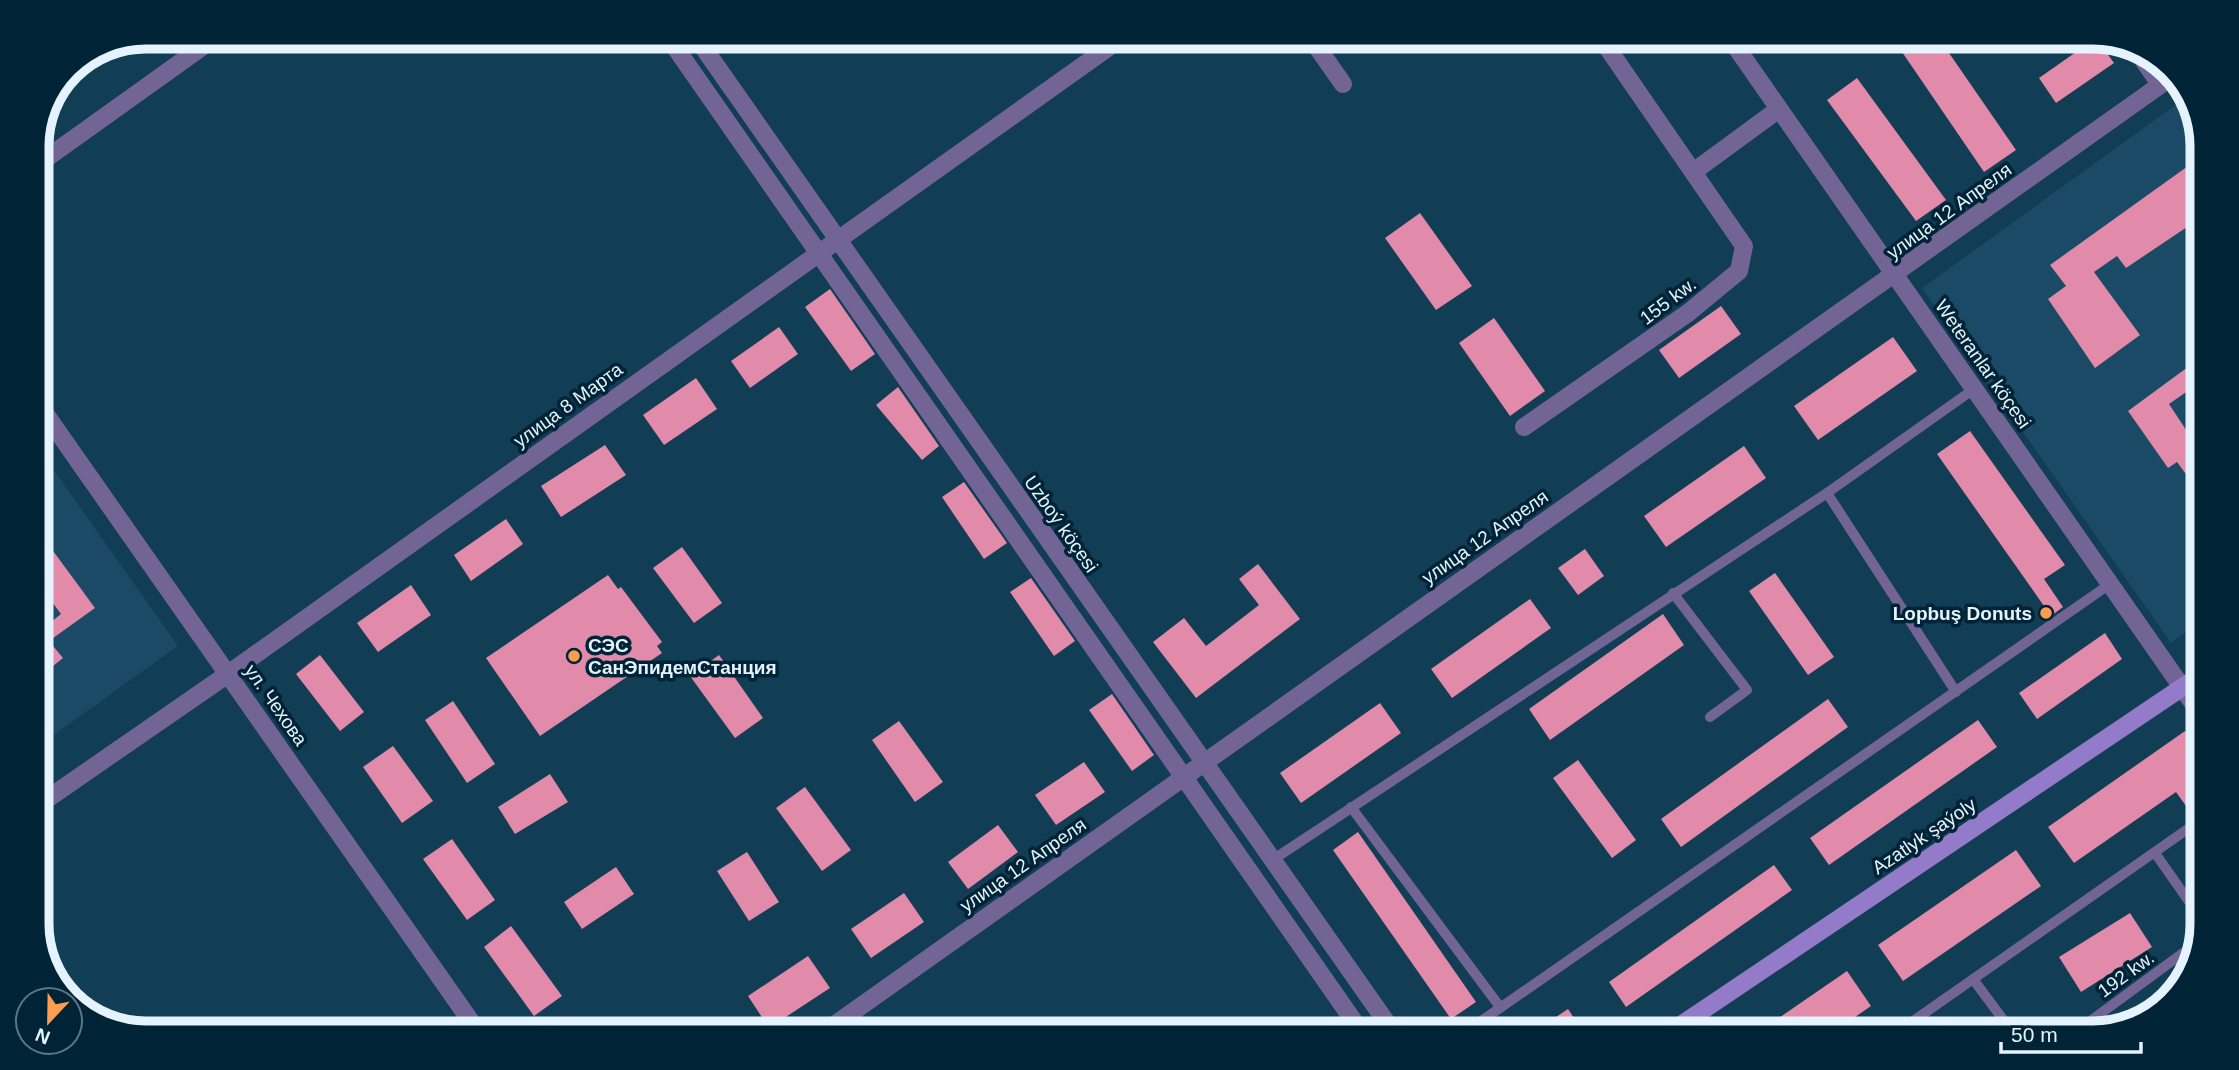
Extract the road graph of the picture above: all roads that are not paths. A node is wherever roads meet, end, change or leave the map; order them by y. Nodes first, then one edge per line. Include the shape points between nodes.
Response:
1 (199, 49) edge
2 (677, 49) edge
3 (704, 49) edge
4 (1106, 49) edge
5 (1318, 49) edge
6 (1608, 49) edge
7 (1737, 49) edge
8 (2139, 61) edge
9 (2165, 81) edge
10 (1343, 84) dead end
11 (2157, 87) junction
12 (1779, 108) junction
13 (49, 156) edge
14 (1693, 172) junction
15 (837, 240) junction
16 (819, 250) junction
17 (1895, 275) junction
18 (1974, 389) junction
19 (49, 419) edge
20 (1524, 427) dead end
21 (1827, 493) junction
22 (2110, 584) junction
23 (1674, 593) junction
24 (228, 674) junction
25 (2190, 682) edge
26 (2182, 688) junction
27 (1956, 692) junction
28 (2190, 699) edge
29 (1710, 717) dead end
30 (1202, 762) junction
31 (1182, 778) junction
32 (49, 798) edge
33 (1351, 807) junction
34 (2190, 828) edge
35 (2155, 853) junction
36 (1274, 859) junction
37 (2190, 903) edge
38 (2186, 951) edge
39 (1973, 979) junction
40 (1500, 1007) junction
41 (471, 1021) edge
42 (839, 1021) edge
43 (1354, 1021) edge
44 (1386, 1021) edge
45 (1481, 1021) edge
46 (1687, 1021) edge
47 (1913, 1021) edge
48 (2004, 1021) edge
49 (2090, 1021) edge

1 - 13 street
2 - 16 street
3 - 15 street, Uzboý köçesi
4 - 15 street, улица 8 Марта
5 - 10 street
6 - 14 street, 155 kw.
7 - 12 street, Weteranlar köçesi
8 - 11 lane
9 - 11 street, улица 12 Апреля
11 - 17 street, улица 12 Апреля
12 - 14 street
12 - 17 street, Weteranlar köçesi
14 - 20 street, 155 kw. via 1744,246 1739,271 1688,313
15 - 16 street, улица 8 Марта
15 - 30 street, Uzboý köçesi
16 - 24 street, улица 8 Марта
16 - 31 street
17 - 18 street, Weteranlar köçesi
17 - 30 street, улица 12 Апреля
18 - 21 lane
18 - 22 street, Weteranlar köçesi
19 - 24 street, ул. Чехова
21 - 23 lane
21 - 27 lane
22 - 26 street, Weteranlar köçesi
22 - 27 lane
23 - 29 lane via 1747,690
23 - 33 lane
24 - 32 street, улица 8 Марта
24 - 41 street, ул. Чехова
25 - 26 main road, Azatlyk şaýoly
26 - 28 street, Weteranlar köçesi
26 - 46 main road, Azatlyk şaýoly
27 - 40 lane
30 - 31 street, улица 12 Апреля
30 - 36 street, Uzboý köçesi
31 - 42 street, улица 12 Апреля
31 - 43 street
33 - 36 lane
33 - 40 lane
34 - 35 lane
35 - 37 lane
35 - 39 lane
36 - 44 street, Uzboý köçesi
38 - 49 lane, 192 kw.
39 - 47 lane
39 - 48 lane
40 - 45 lane

